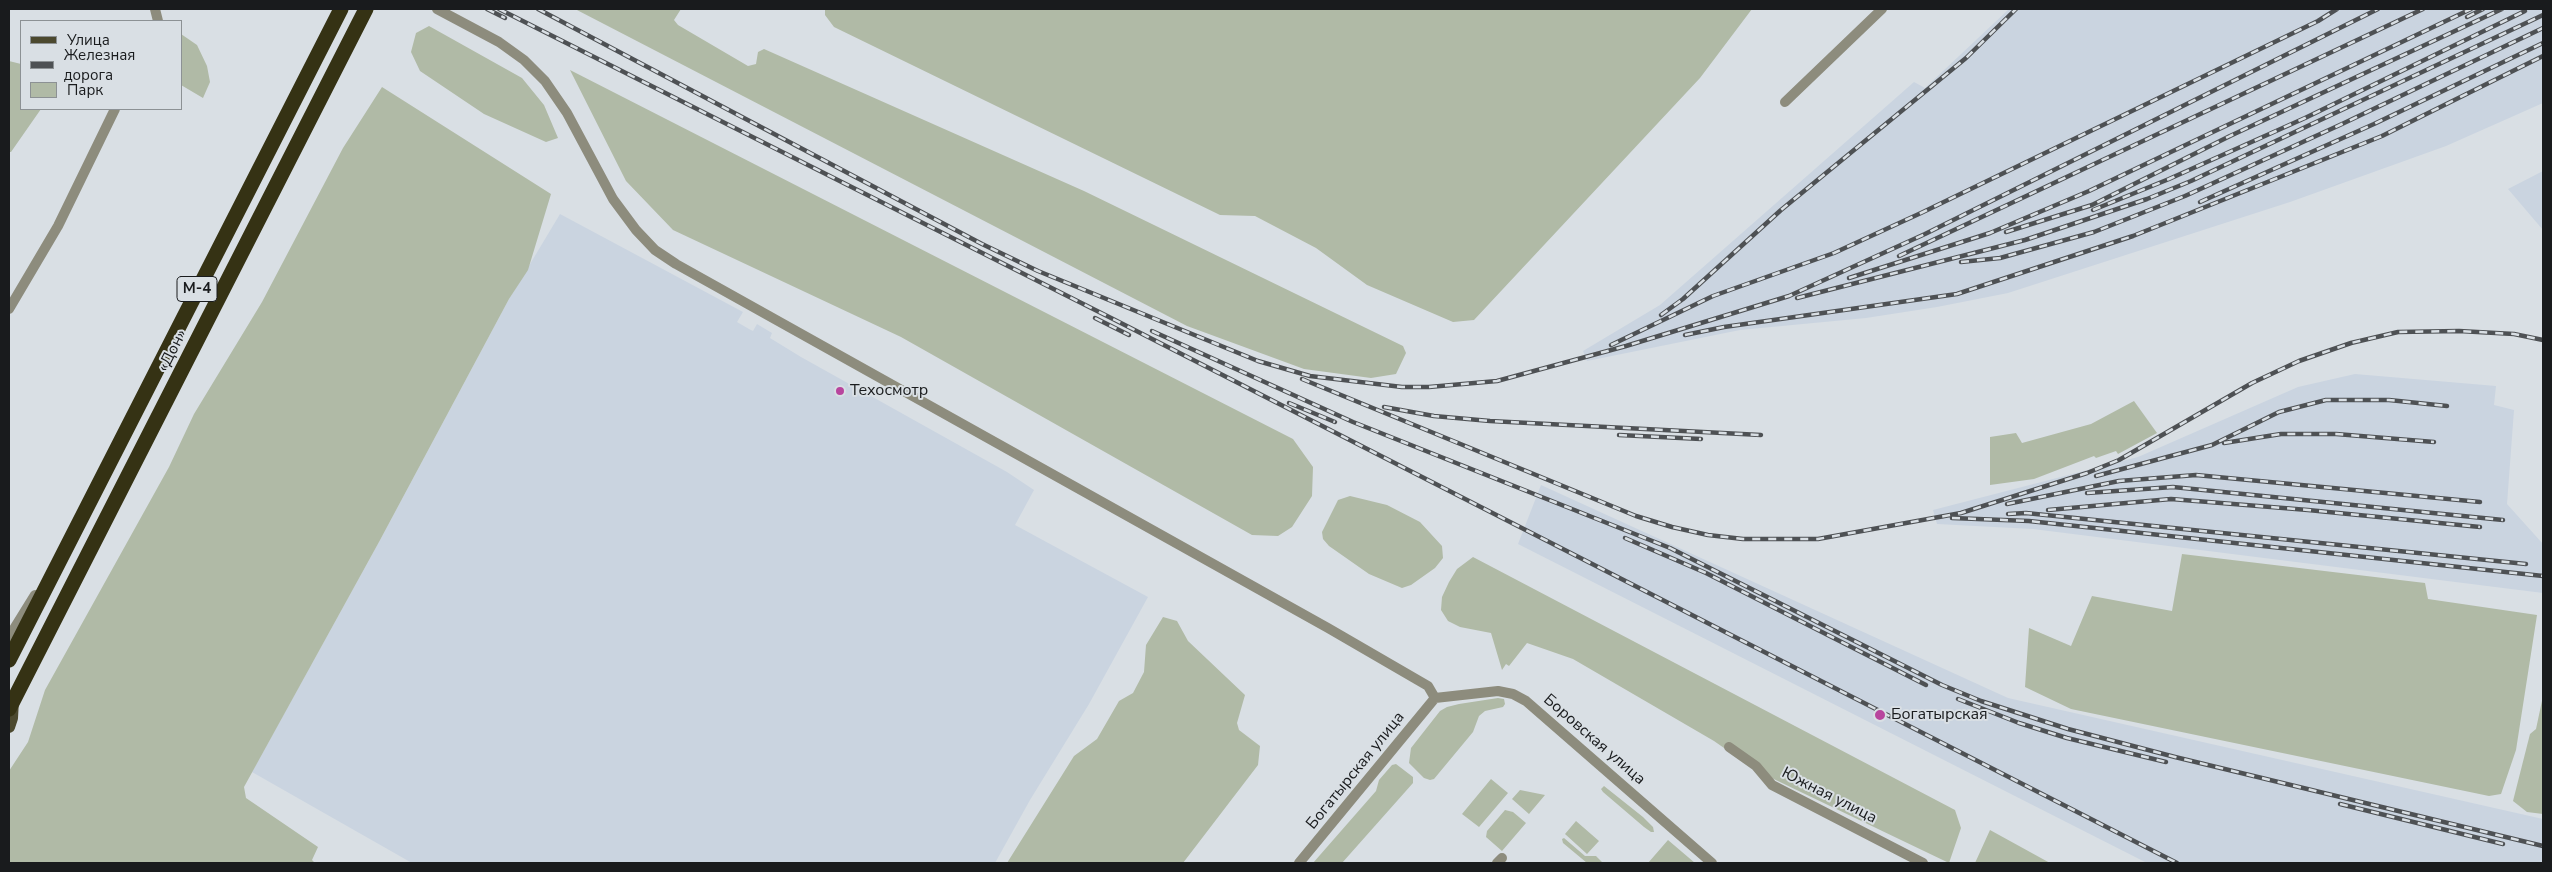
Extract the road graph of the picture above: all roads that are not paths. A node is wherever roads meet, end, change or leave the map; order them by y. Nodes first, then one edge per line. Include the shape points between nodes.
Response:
1 (341, 9) edge
2 (366, 9) edge
3 (437, 9) edge
4 (1882, 9) edge
5 (1785, 102) dead end
6 (116, 110) edge
7 (9, 309) edge
8 (54, 570) junction
9 (9, 636) edge
10 (9, 660) edge
11 (1435, 698) junction
12 (11, 704) edge
13 (9, 727) edge
14 (1729, 748) dead end
15 (1299, 863) edge
16 (1712, 863) edge
17 (1923, 863) edge

1 - 8 highway, «Дон» / М-4
2 - 12 highway, «Дон» / М-4
3 - 11 street via 499,42 545,81 567,113 613,199 655,250 1328,628 1428,686
4 - 5 street
6 - 7 street via 58,226
8 - 9 street
8 - 10 highway, «Дон» / М-4
11 - 15 street, Богатырская улица
11 - 16 street, Боровская улица via 1498,691 1513,694
12 - 13 main road
14 - 17 street, Южная улица via 1756,766 1772,785

